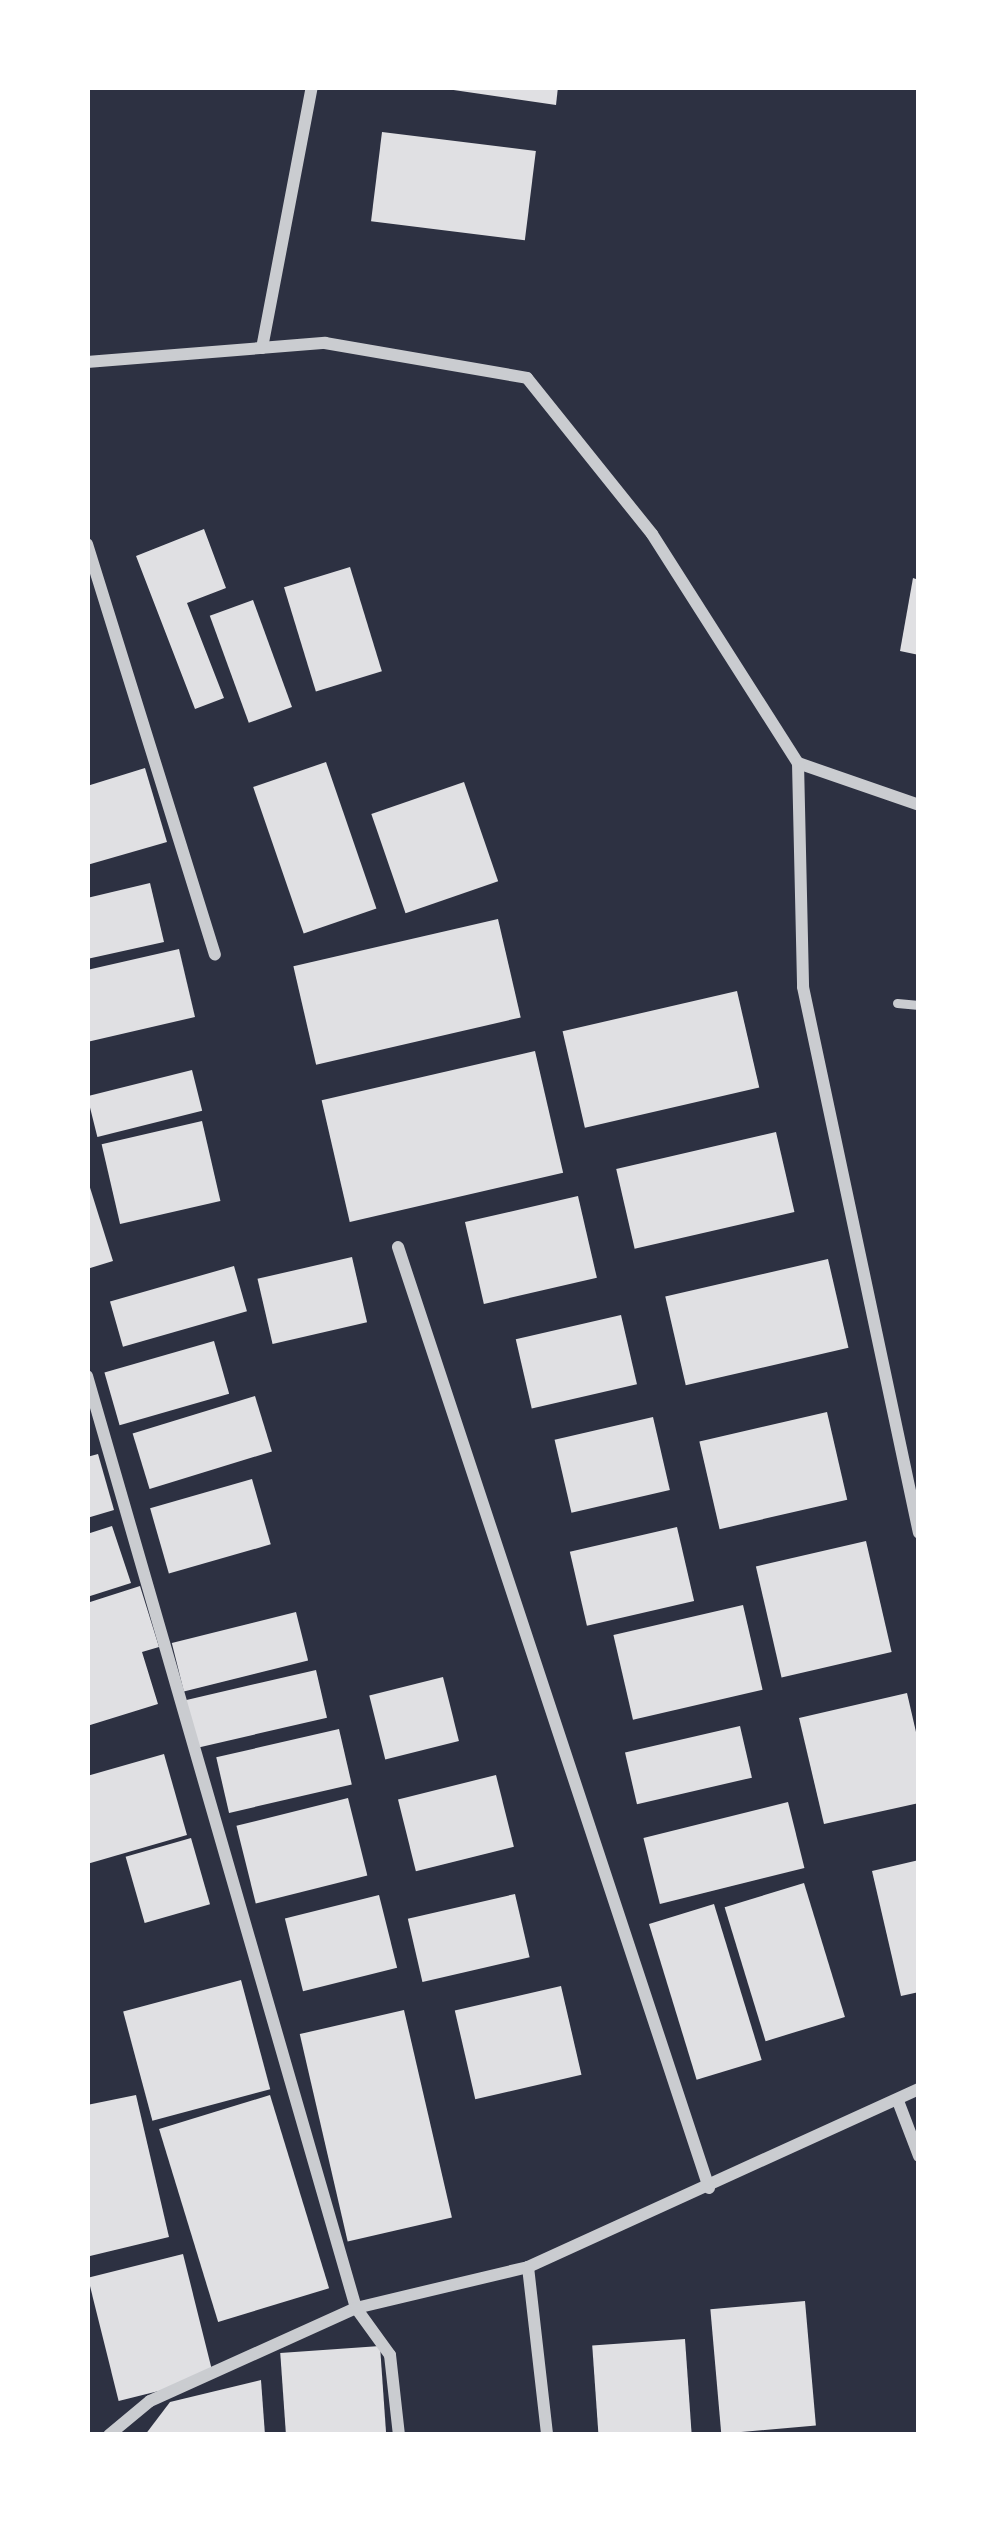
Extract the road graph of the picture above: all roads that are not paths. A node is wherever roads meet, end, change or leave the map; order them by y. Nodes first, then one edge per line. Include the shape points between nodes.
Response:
1 (312, 87) edge
2 (262, 348) junction
3 (87, 362) edge
4 (87, 544) edge
5 (799, 763) junction
6 (919, 805) edge
7 (215, 955) dead end
8 (897, 1003) dead end
9 (919, 1005) edge
10 (398, 1247) dead end
11 (87, 1376) edge
12 (919, 1533) edge
13 (919, 2089) edge
14 (898, 2101) junction
15 (919, 2156) edge
16 (709, 2188) junction
17 (528, 2267) junction
18 (356, 2308) junction
19 (109, 2435) edge
20 (399, 2435) edge
21 (547, 2435) edge

1 - 2 street
2 - 3 street
2 - 5 street via 325,343 526,378 652,534
4 - 7 street
5 - 6 street
5 - 12 street via 803,987
8 - 9 lane
10 - 16 street
11 - 18 street
13 - 14 street
14 - 15 street
14 - 16 street
16 - 17 street
17 - 18 street
17 - 21 street
18 - 19 street via 150,2402
18 - 20 street via 390,2355

